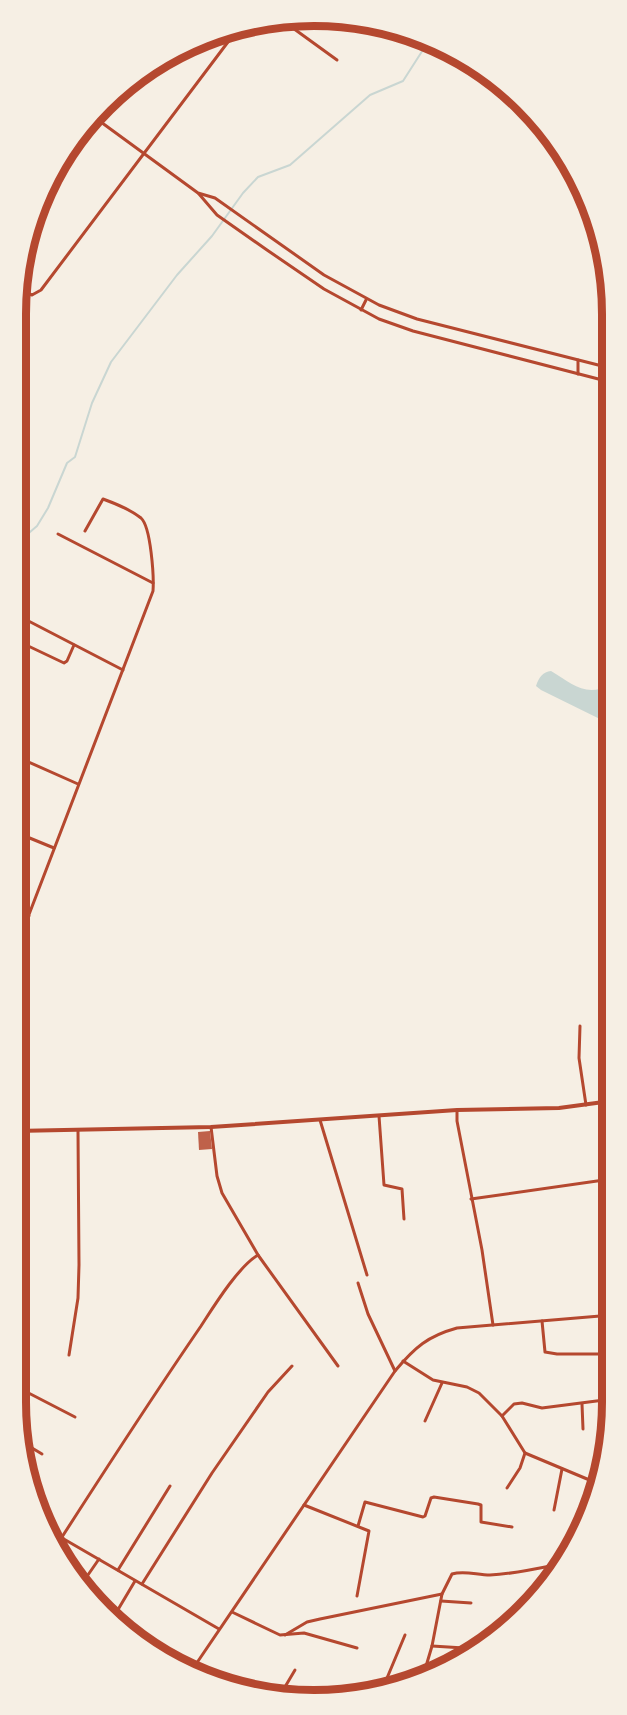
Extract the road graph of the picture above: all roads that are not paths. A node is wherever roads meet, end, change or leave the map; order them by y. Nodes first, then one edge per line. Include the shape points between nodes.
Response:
1 (291, 26) edge
2 (231, 38) edge
3 (337, 60) dead end
4 (99, 122) edge
5 (143, 154) junction
6 (198, 192) junction
7 (26, 293) edge
8 (366, 300) junction
9 (361, 310) junction
10 (578, 360) junction
11 (602, 366) edge
12 (578, 374) junction
13 (602, 380) edge
14 (85, 531) dead end
15 (58, 534) dead end
16 (153, 583) junction
17 (25, 619) edge
18 (25, 644) edge
19 (74, 645) junction
20 (123, 670) junction
21 (25, 760) edge
22 (78, 784) junction
23 (25, 836) edge
24 (54, 848) junction
25 (25, 914) edge
26 (29, 916) junction
27 (25, 926) edge
28 (580, 1026) dead end
29 (602, 1102) edge
30 (586, 1105) junction
31 (457, 1110) junction
32 (379, 1116) junction
33 (320, 1120) junction
34 (211, 1127) junction
35 (25, 1131) edge
36 (78, 1131) junction
37 (602, 1180) edge
38 (470, 1199) junction
39 (404, 1219) dead end
40 (258, 1255) junction
41 (366, 1275) dead end
42 (358, 1283) dead end
43 (602, 1316) edge
44 (542, 1322) junction
45 (493, 1324) junction
46 (602, 1354) edge
47 (69, 1355) dead end
48 (403, 1361) junction
49 (292, 1366) dead end
50 (338, 1366) dead end
51 (395, 1371) junction
52 (442, 1383) junction
53 (25, 1391) edge
54 (602, 1401) edge
55 (582, 1404) junction
56 (502, 1416) junction
57 (75, 1417) dead end
58 (425, 1421) dead end
59 (583, 1429) dead end
60 (29, 1446) edge
61 (525, 1453) junction
62 (42, 1454) dead end
63 (562, 1469) junction
64 (590, 1481) edge
65 (170, 1486) dead end
66 (507, 1488) dead end
67 (304, 1505) junction
68 (554, 1510) dead end
69 (358, 1526) junction
70 (512, 1527) dead end
71 (59, 1536) edge
72 (62, 1538) junction
73 (99, 1559) junction
74 (550, 1566) edge
75 (118, 1570) junction
76 (86, 1578) edge
77 (135, 1581) junction
78 (142, 1584) junction
79 (442, 1594) junction
80 (357, 1596) dead end
81 (441, 1601) junction
82 (471, 1603) dead end
83 (117, 1611) edge
84 (232, 1612) junction
85 (219, 1629) junction
86 (285, 1635) junction
87 (405, 1635) dead end
88 (432, 1646) junction
89 (357, 1648) dead end
90 (462, 1649) edge
91 (196, 1665) edge
92 (426, 1667) edge
93 (295, 1670) dead end
94 (386, 1680) edge
95 (284, 1688) edge

1 - 3 street
2 - 5 street
4 - 5 street
5 - 6 street
5 - 7 street via 43,288 37,294
6 - 8 street via 215,198
6 - 9 street via 208,206 233,226
8 - 9 street
8 - 10 street via 417,319
9 - 12 street via 413,331
10 - 11 street
10 - 12 street
12 - 13 street
14 - 16 street via 103,499 141,518 152,555
15 - 16 street
16 - 20 street
17 - 19 street
18 - 19 street via 64,663
19 - 20 street
20 - 22 street
21 - 22 street
22 - 24 street
23 - 24 street
24 - 26 street
25 - 26 street
26 - 27 street
28 - 30 street via 579,1058
29 - 30 street
30 - 31 street
31 - 32 street
31 - 38 street
32 - 33 street
32 - 39 street via 384,1182 386,1186 402,1188
33 - 34 street
33 - 41 street
34 - 36 street
34 - 40 street via 222,1192
35 - 36 street
36 - 47 street via 79,1265
37 - 38 street
38 - 45 street
40 - 50 street
40 - 72 street via 222,1296
42 - 51 street
43 - 44 street
44 - 45 street
44 - 46 street via 544,1349 548,1353
45 - 48 street via 435,1335
48 - 51 street
48 - 52 street
49 - 78 street via 268,1392 212,1473
51 - 67 street
52 - 56 street via 479,1393
52 - 58 street
53 - 57 street
54 - 55 street
55 - 56 street via 542,1408 514,1404
55 - 59 street
56 - 61 street
60 - 62 street
61 - 63 street
61 - 66 street
63 - 64 street
63 - 68 street
65 - 75 street
67 - 69 street
67 - 84 street
69 - 70 street via 365,1502 423,1517 434,1497 481,1505 481,1522
69 - 80 street via 370,1534
71 - 72 street
72 - 73 street
73 - 75 street
73 - 76 street
74 - 79 street via 487,1575 458,1572 448,1579
75 - 77 street
77 - 78 street
77 - 83 street
78 - 85 street
79 - 81 street
79 - 86 street via 307,1622
81 - 82 street
81 - 88 street
84 - 85 street
84 - 86 street
85 - 91 street
86 - 89 street via 304,1633
87 - 94 street
88 - 90 street
88 - 92 street
93 - 95 street

